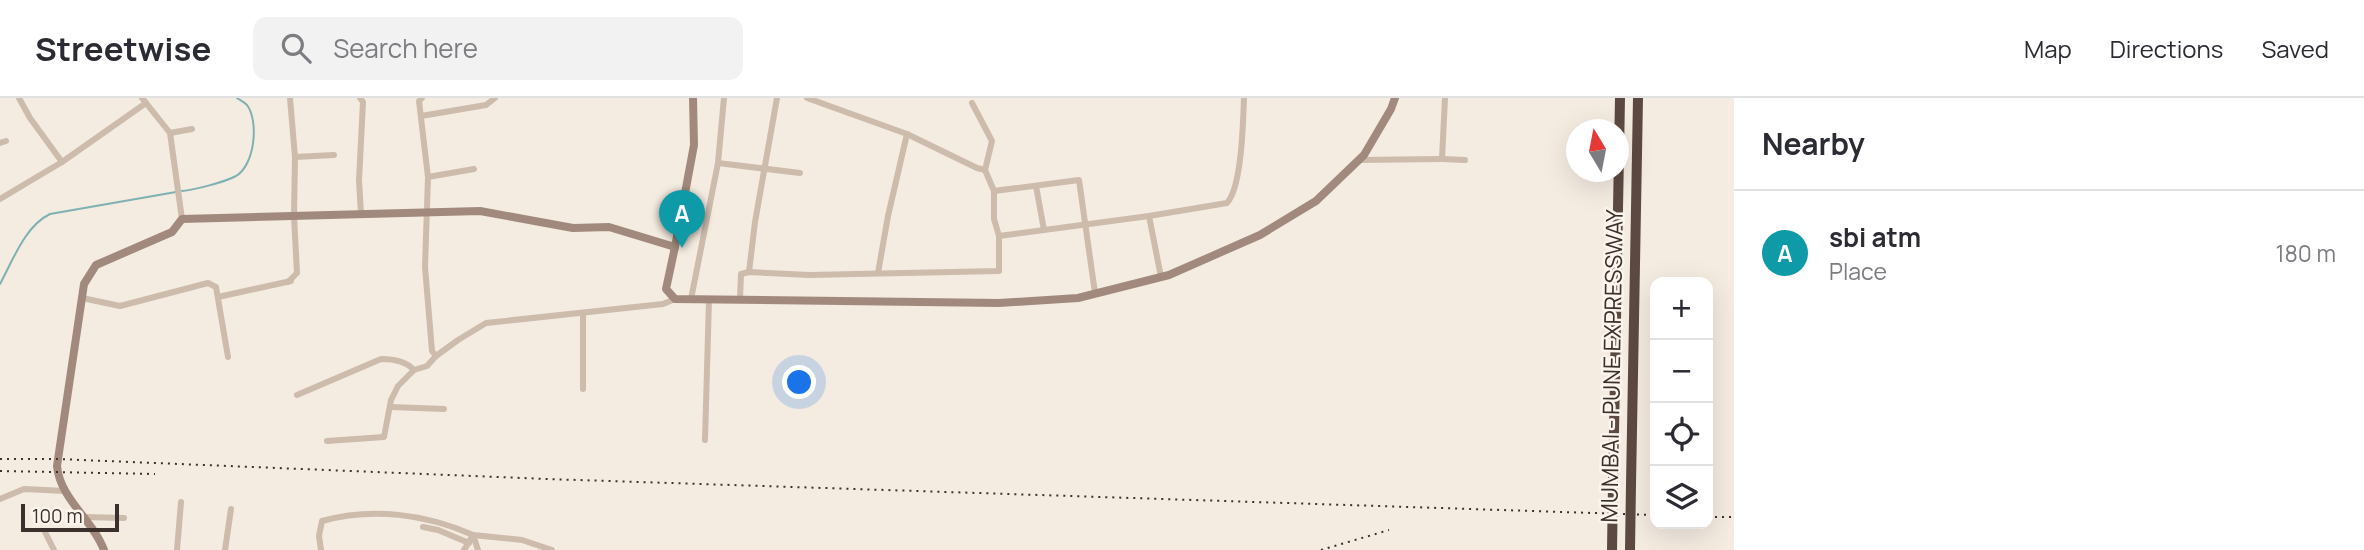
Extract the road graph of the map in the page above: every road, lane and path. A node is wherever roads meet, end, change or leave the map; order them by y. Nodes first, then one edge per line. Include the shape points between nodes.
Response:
1 (19, 98) edge
2 (290, 98) edge
3 (360, 98) edge
4 (422, 98) edge
5 (495, 98) edge
6 (693, 98) edge
7 (724, 98) edge
8 (777, 98) edge
9 (807, 98) edge
10 (1244, 98) edge
11 (1395, 98) edge
12 (1446, 98) edge
13 (1620, 98) edge
14 (1638, 98) edge
15 (144, 100) edge
16 (972, 103) dead end
17 (421, 116) junction
18 (192, 129) dead end
19 (170, 134) junction
20 (907, 134) junction
21 (334, 155) dead end
22 (295, 157) junction
23 (1442, 159) junction
24 (1359, 160) junction
25 (1465, 160) dead end
26 (62, 162) junction
27 (718, 163) junction
28 (765, 168) junction
29 (474, 170) dead end
30 (985, 170) junction
31 (800, 173) dead end
32 (428, 177) junction
33 (1036, 186) junction
34 (994, 191) junction
35 (0, 198) edge
36 (428, 212) junction
37 (360, 214) junction
38 (294, 216) junction
39 (1149, 216) junction
40 (182, 219) junction
41 (1087, 223) junction
42 (1044, 230) junction
43 (999, 236) junction
44 (675, 247) junction
45 (749, 272) junction
46 (878, 273) junction
47 (1161, 277) junction
48 (1095, 293) junction
49 (218, 297) junction
50 (82, 298) junction
51 (675, 299) junction
52 (691, 299) junction
53 (709, 299) junction
54 (740, 299) junction
55 (583, 314) junction
56 (436, 356) junction
57 (228, 357) dead end
58 (414, 370) junction
59 (583, 389) dead end
60 (297, 395) dead end
61 (391, 407) junction
62 (444, 409) dead end
63 (705, 440) dead end
64 (327, 441) dead end
65 (65, 491) junction
66 (0, 499) edge
67 (181, 502) dead end
68 (231, 509) dead end
69 (83, 517) junction
70 (124, 518) dead end
71 (423, 527) dead end
72 (45, 532) dead end
73 (473, 535) junction
74 (469, 543) junction
75 (54, 550) edge
76 (104, 550) edge
77 (177, 550) edge
78 (225, 550) edge
79 (321, 550) edge
80 (464, 550) edge
81 (478, 550) edge
82 (552, 550) edge
83 (1612, 550) edge
84 (1630, 550) edge

1 - 26 street
2 - 22 street
3 - 37 street
4 - 17 street
5 - 17 street via 486,104
6 - 44 street via 694,145
7 - 27 street
8 - 28 street
9 - 20 street
10 - 39 street via 1233,197 1227,203
11 - 24 street
12 - 23 street
13 - 83 highway, MUMBAI - PUNE EXPRESSWAY, bridge
14 - 84 highway, MUMBAI - PUNE EXPRESSWAY, bridge
15 - 19 street
15 - 26 street
16 - 30 street via 992,141
17 - 32 street
18 - 19 street
19 - 40 street
20 - 30 street
20 - 46 street
21 - 22 street
22 - 38 street
23 - 24 street
23 - 25 street
24 - 47 street via 1316,201 1260,236
26 - 35 street
27 - 28 street
27 - 52 street
28 - 31 street
28 - 45 street
29 - 32 street
30 - 34 street
32 - 36 street
33 - 34 street
33 - 41 street via 1079,180
33 - 42 street
34 - 43 street
36 - 37 street
36 - 44 street via 480,211 573,228 610,227
36 - 56 street via 425,267
37 - 38 street
38 - 40 street
38 - 49 street via 297,273 292,281
39 - 41 street
39 - 47 street
40 - 50 street via 172,232 96,265 84,284
41 - 42 street
41 - 48 street
42 - 43 street
43 - 46 street via 999,271
44 - 51 street via 666,289
45 - 46 street
45 - 54 street via 741,274
47 - 48 street
48 - 54 street via 999,303
49 - 50 street via 216,287 208,283 120,306
49 - 57 street
50 - 65 street via 57,456 58,477
51 - 52 street
51 - 55 street
52 - 53 street
53 - 54 street
53 - 63 street
55 - 56 street via 486,323
55 - 59 street
56 - 58 street via 427,366
58 - 60 street via 393,359 381,359
58 - 61 street via 398,386
61 - 62 street
61 - 64 street via 384,437
65 - 66 street via 24,489
65 - 69 street
67 - 77 street
68 - 78 street
69 - 70 street
69 - 76 street
71 - 74 street
72 - 75 street
73 - 74 street
73 - 79 street via 413,516 338,516 321,520
73 - 81 street
73 - 82 street via 522,540
74 - 80 street

